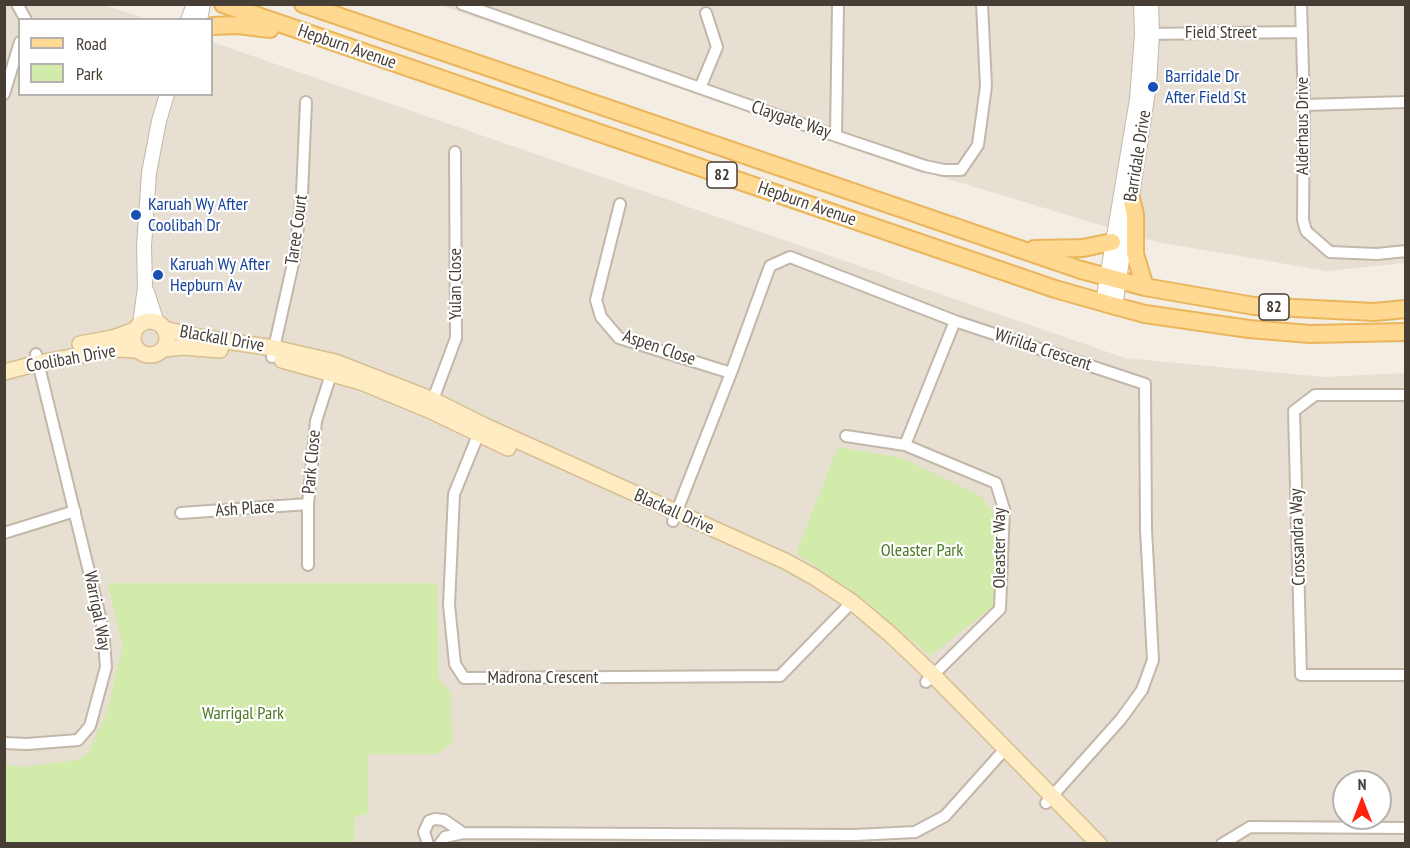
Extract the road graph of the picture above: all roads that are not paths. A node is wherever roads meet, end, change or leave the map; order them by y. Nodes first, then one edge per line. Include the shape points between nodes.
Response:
1 (17, 4) edge
2 (223, 4) edge
3 (303, 4) edge
4 (462, 4) edge
5 (838, 4) edge
6 (982, 4) edge
7 (1141, 4) edge
8 (1151, 4) edge
9 (1300, 4) edge
10 (706, 13) dead end
11 (25, 18) edge
12 (213, 26) edge
13 (1301, 32) junction
14 (1147, 34) junction
15 (343, 46) junction
16 (18, 48) edge
17 (700, 88) junction
18 (4, 94) edge
19 (166, 96) edge
20 (306, 102) dead end
21 (1406, 102) edge
22 (1304, 105) junction
23 (836, 136) junction
24 (455, 152) dead end
25 (1131, 197) junction
26 (620, 204) dead end
27 (1112, 242) junction
28 (1000, 244) junction
29 (1406, 251) edge
30 (1112, 278) junction
31 (145, 287) junction
32 (1145, 287) junction
33 (1109, 304) junction
34 (1406, 309) edge
35 (955, 321) junction
36 (161, 326) junction
37 (137, 327) junction
38 (1406, 332) edge
39 (163, 349) junction
40 (137, 350) junction
41 (273, 353) junction
42 (37, 358) junction
43 (4, 362) edge
44 (333, 367) junction
45 (4, 372) edge
46 (732, 373) junction
47 (1406, 394) edge
48 (431, 405) junction
49 (481, 430) junction
50 (846, 436) dead end
51 (905, 445) junction
52 (308, 504) junction
53 (75, 511) junction
54 (181, 513) dead end
55 (675, 517) junction
56 (4, 533) edge
57 (308, 565) dead end
58 (848, 606) junction
59 (1406, 675) edge
60 (929, 678) junction
61 (4, 743) edge
62 (1002, 753) junction
63 (1049, 799) junction
64 (1406, 828) edge
65 (463, 833) junction
66 (855, 839) edge
67 (428, 843) edge
68 (440, 843) edge
69 (1085, 843) edge
70 (1099, 843) edge
71 (1222, 843) edge

1 - 11 street
2 - 15 main road, Hepburn Avenue / 82
3 - 28 main road, Hepburn Avenue / 82
4 - 17 street, Claygate Way
5 - 23 street
6 - 23 street, Claygate Way via 986,86 978,145 961,170 925,166
7 - 14 street, Barridale Drive
8 - 14 street, Barridale Drive
9 - 13 street, Alderhaus Drive
10 - 17 street via 717,47
12 - 15 main road via 263,27 314,44
13 - 14 street, Field Street
13 - 22 street, Alderhaus Drive
14 - 25 street, Barridale Drive via 1149,85
14 - 27 street, Barridale Drive
15 - 33 main road, Hepburn Avenue / 82 via 1055,289
16 - 18 street
17 - 23 street, Claygate Way
19 - 31 street via 148,173
20 - 41 street, Taree Court via 302,194 294,259
21 - 22 street
22 - 29 street, Alderhaus Drive via 1306,231 1330,252 1377,255
24 - 48 street, Yulan Close via 456,338
25 - 30 street, Barridale Drive
25 - 32 main road via 1135,254
26 - 46 street, Aspen Close via 596,300 601,317 619,338
27 - 28 main road via 1058,250
27 - 30 street, Barridale Drive
28 - 30 main road, Hepburn Avenue / 82
30 - 32 main road, Hepburn Avenue / 82
30 - 33 street, Barridale Drive
31 - 36 street
31 - 37 street
32 - 34 main road, Hepburn Avenue / 82 via 1254,306 1374,312
33 - 38 main road, Hepburn Avenue / 82 via 1145,314 1300,333
35 - 46 street, Wirilda Crescent via 790,257 770,266
35 - 51 street
35 - 63 street, Wirilda Crescent via 1145,384 1146,529 1153,660 1142,690 1121,719
36 - 37 main road via 146,321
36 - 39 main road via 167,337
36 - 41 main road, Blackall Drive
37 - 40 main road via 133,340
37 - 42 main road, Coolibah Drive via 115,338
39 - 40 main road via 155,355
39 - 41 main road, Blackall Drive
40 - 42 main road, Coolibah Drive
41 - 44 main road, Blackall Drive
42 - 43 main road, Coolibah Drive
42 - 45 main road, Coolibah Drive
42 - 53 street, Warrigal Way
44 - 48 main road, Blackall Drive
44 - 52 street, Park Close via 316,421
46 - 55 street, Wirilda Crescent
47 - 59 street, Crossandra Way via 1315,394 1294,411 1301,675
48 - 49 main road, Blackall Drive
49 - 55 main road, Blackall Drive
49 - 58 street, Madrona Crescent via 454,494 449,605 455,664 464,678 780,676
50 - 51 street, Oleaster Way
51 - 60 street, Oleaster Way via 996,483 1004,509 1000,609
52 - 54 street, Ash Place
52 - 57 street, Park Close
53 - 56 street
53 - 61 street, Warrigal Way via 103,629 106,667 90,726 78,740
55 - 58 main road, Blackall Drive via 785,561 814,577
58 - 60 main road, Blackall Drive via 890,634
60 - 62 main road, Blackall Drive
62 - 63 main road, Blackall Drive
62 - 66 street via 945,816 915,832
63 - 69 main road, Blackall Drive
63 - 70 main road, Blackall Drive
64 - 71 street via 1250,827
65 - 66 street
65 - 67 street via 444,820 429,821 424,832
65 - 68 street via 445,837

